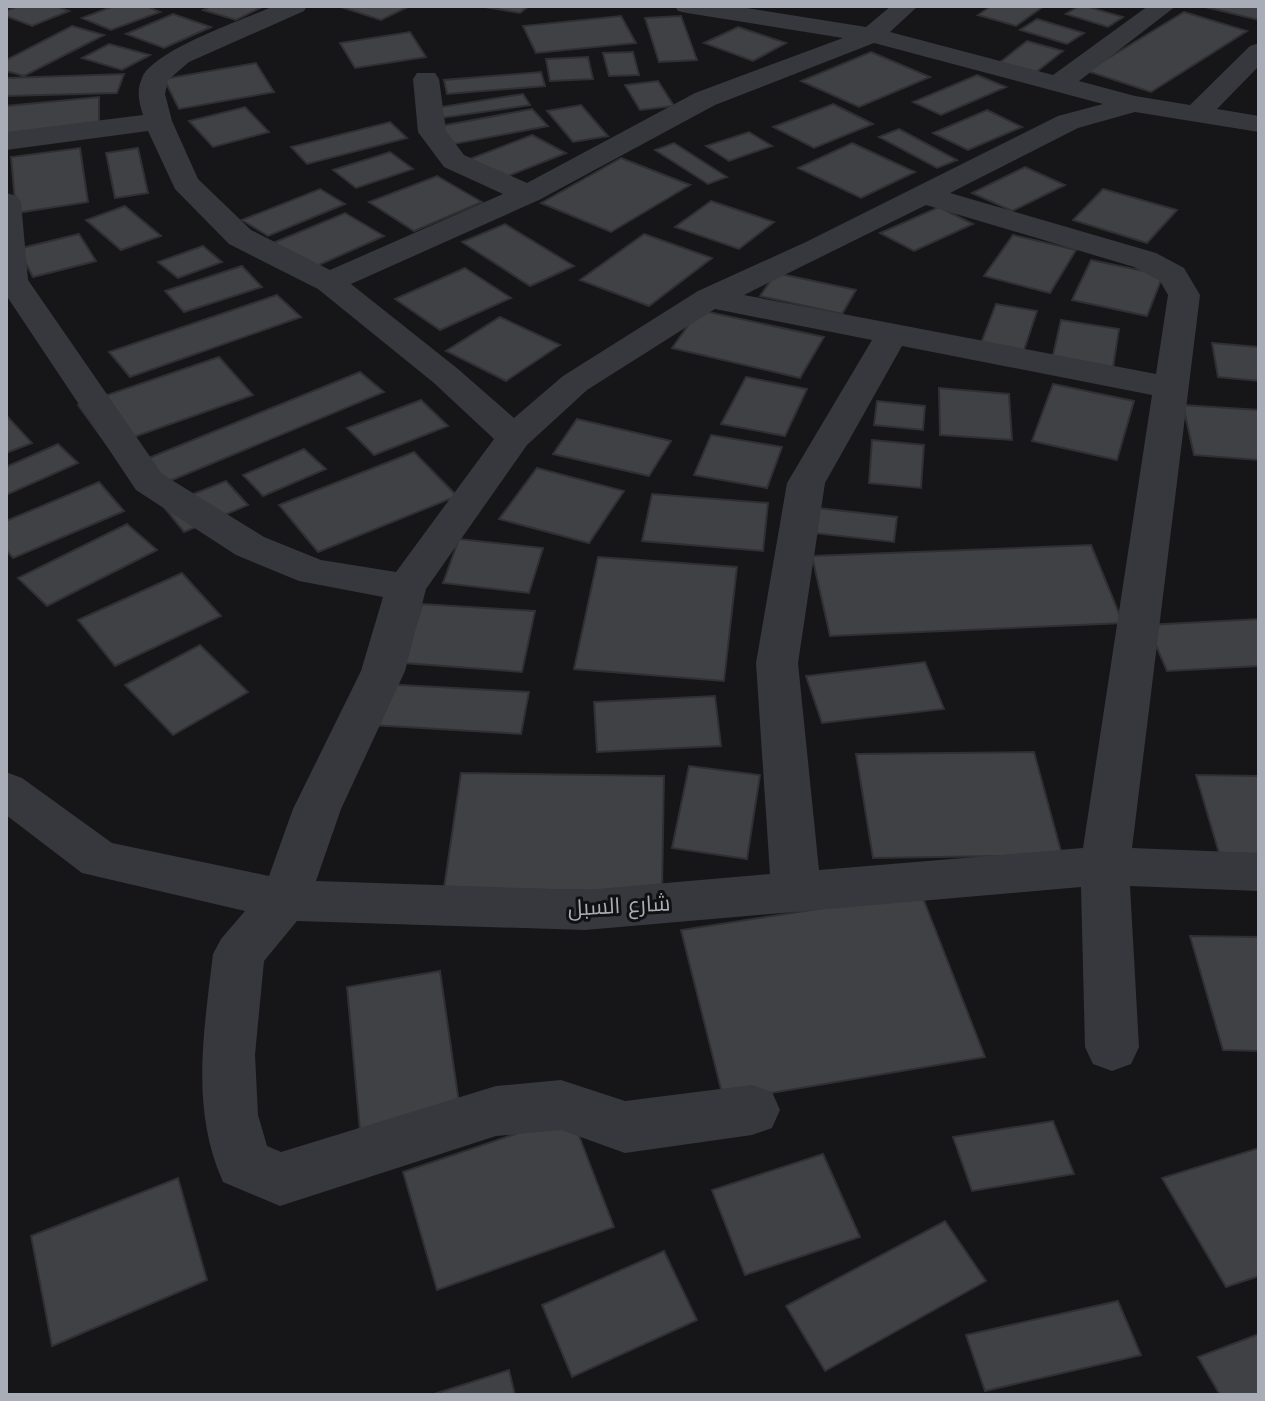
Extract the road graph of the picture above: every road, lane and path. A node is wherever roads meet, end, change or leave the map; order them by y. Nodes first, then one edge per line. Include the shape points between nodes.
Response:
1 (295, 6) edge
2 (687, 6) edge
3 (906, 6) edge
4 (1164, 6) edge
5 (871, 35) junction
6 (1259, 51) edge
7 (426, 79) dead end
8 (1058, 84) junction
9 (1134, 104) junction
10 (1196, 114) junction
11 (158, 121) junction
12 (1256, 121) edge
13 (6, 141) edge
14 (528, 194) junction
15 (923, 195) junction
16 (6, 202) edge
17 (329, 282) junction
18 (710, 298) junction
19 (892, 334) junction
20 (1171, 388) junction
21 (514, 437) junction
22 (406, 587) junction
23 (6, 790) edge
24 (1105, 866) junction
25 (1259, 872) edge
26 (796, 892) junction
27 (285, 900) junction
28 (1112, 1047) dead end
29 (752, 1110) dead end

1 - 11 street via 180,56 155,77 151,94
2 - 5 street
3 - 5 street
4 - 8 street
5 - 8 street
5 - 14 street via 705,99
6 - 10 street
7 - 14 street via 432,132 454,161
8 - 9 street
9 - 10 street
9 - 15 street via 1068,122
10 - 12 street
11 - 13 street
11 - 17 street via 185,183 240,237
14 - 17 street
15 - 18 street
15 - 20 street via 1145,260 1173,275 1184,295
16 - 22 street via 12,280 149,482 250,546 313,572
17 - 21 street
18 - 19 street
18 - 21 street via 575,383
19 - 20 street
19 - 26 street via 806,483 777,663
20 - 24 street
21 - 22 street
22 - 27 street via 383,671 317,809
23 - 27 street, شارع السبل via 99,859
24 - 25 street, شارع السبل
24 - 26 street, شارع السبل
24 - 28 street
26 - 27 street, شارع السبل via 585,910
27 - 29 street via 239,954 228,1055 230,1115 243,1163 280,1179 496,1111 561,1105 625,1127

